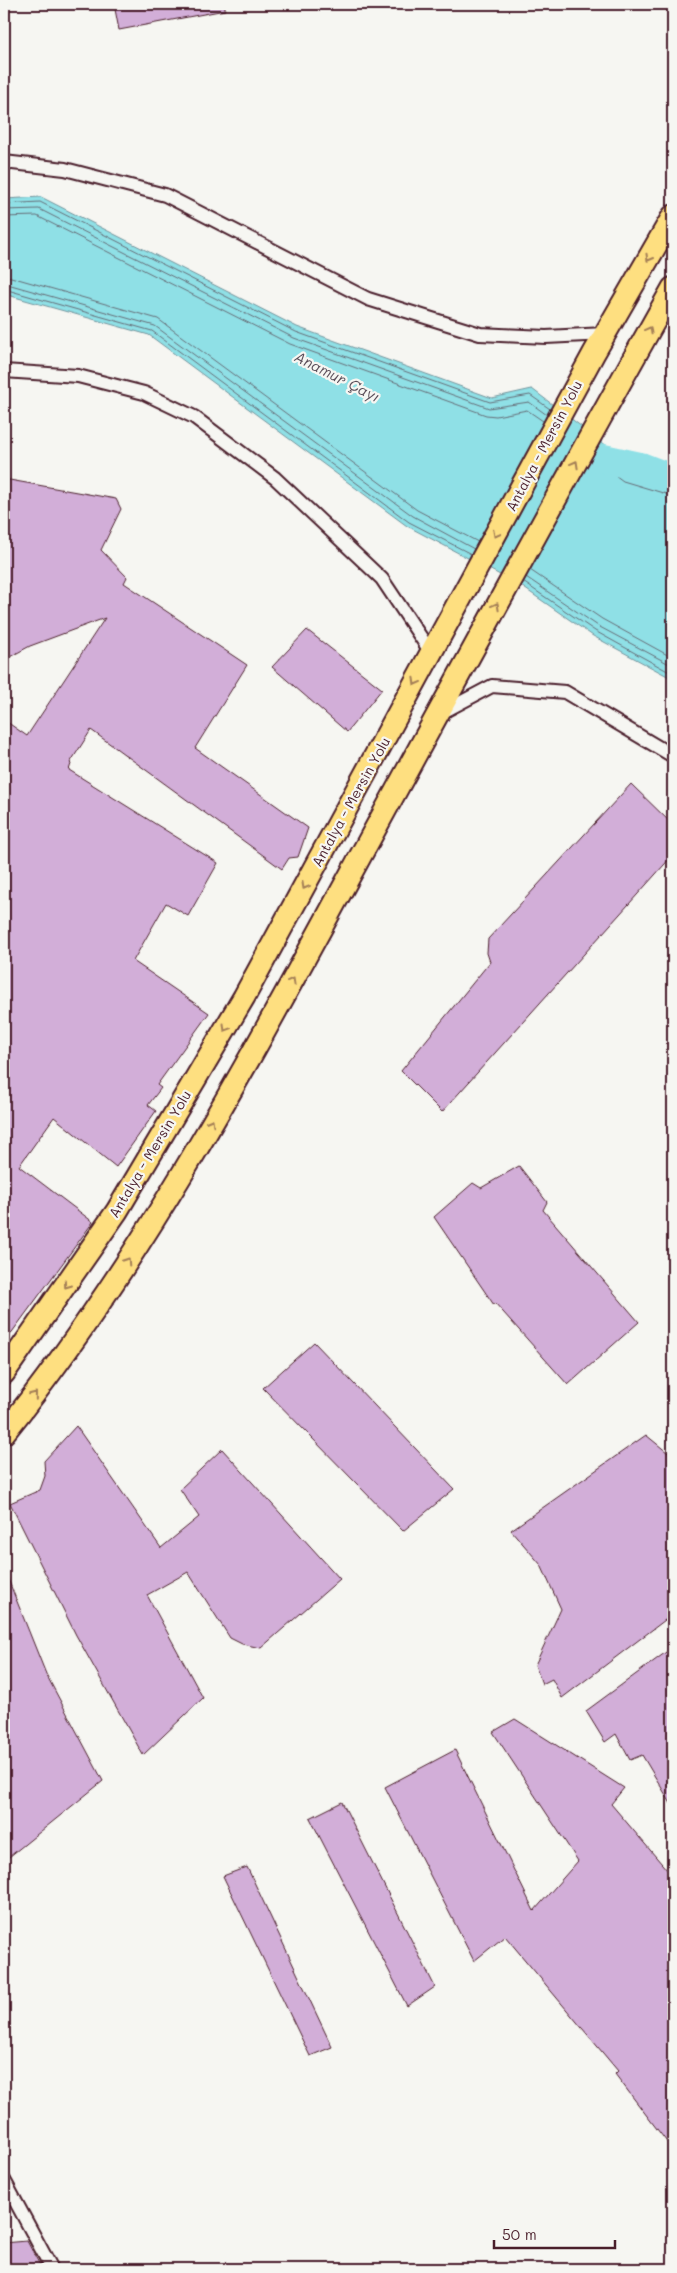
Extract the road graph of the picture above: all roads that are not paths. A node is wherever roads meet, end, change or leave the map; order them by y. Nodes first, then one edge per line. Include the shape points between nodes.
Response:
1 (4, 162) edge
2 (673, 216) edge
3 (673, 288) edge
4 (605, 334) junction
5 (4, 371) edge
6 (436, 647) junction
7 (437, 715) junction
8 (673, 756) edge
9 (4, 1374) edge
10 (4, 1433) edge
11 (4, 2180) edge
12 (52, 2269) edge

1 - 4 street via 65,169 165,195 368,299 480,334 546,337
2 -> 4 highway, Antalya - Mersin Yolu
7 -> 3 highway
4 -> 6 highway, Antalya - Mersin Yolu
5 - 6 street via 78,376 144,392 194,417 275,478 382,579
6 -> 9 highway, Antalya - Mersin Yolu via 244,997 117,1211
7 - 8 street via 492,686 565,692
10 -> 7 highway via 40,1388 146,1233 273,1017
11 - 12 street

